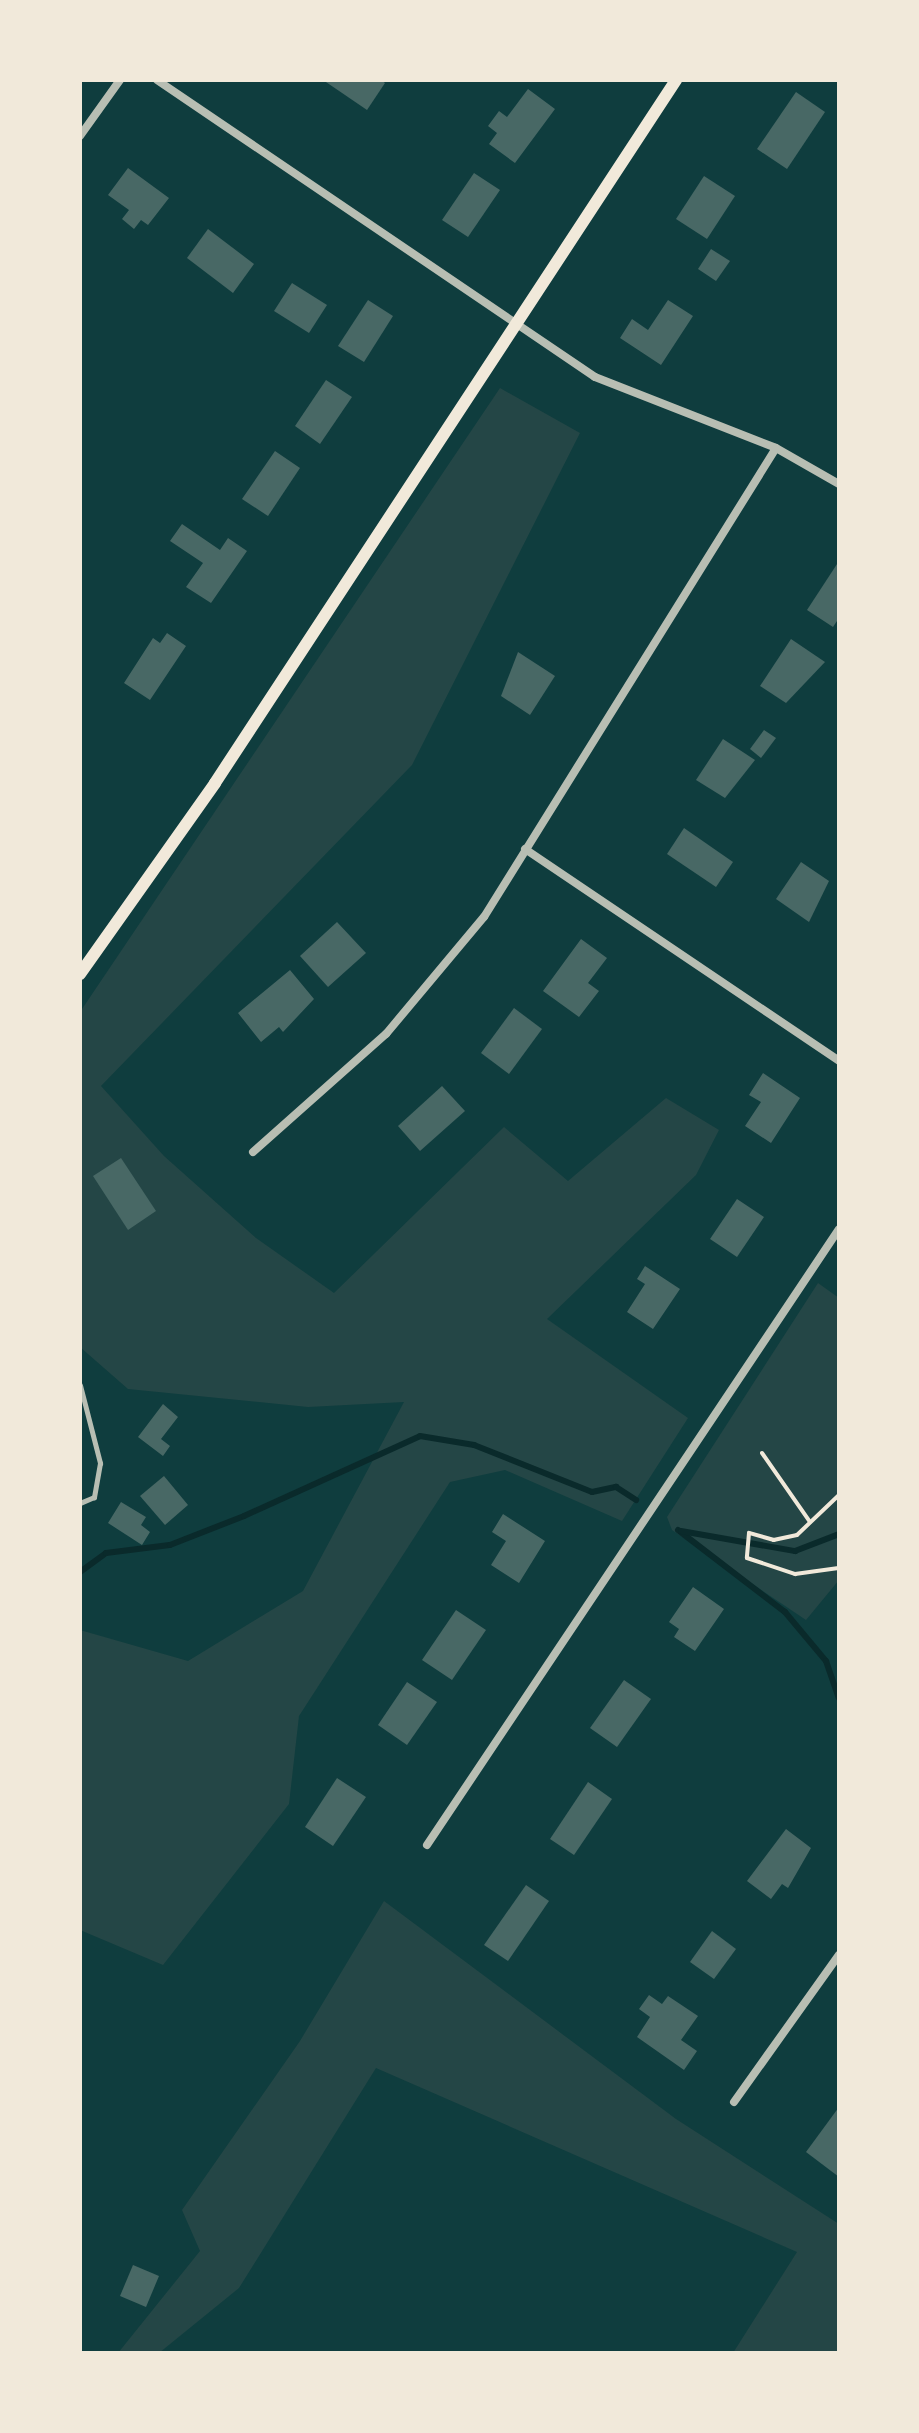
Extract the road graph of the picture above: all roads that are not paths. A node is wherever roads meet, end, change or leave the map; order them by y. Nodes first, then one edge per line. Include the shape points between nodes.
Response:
1 (120, 80) edge
2 (157, 80) edge
3 (676, 80) edge
4 (80, 136) edge
5 (514, 323) junction
6 (776, 448) junction
7 (839, 484) edge
8 (525, 849) junction
9 (80, 974) edge
10 (839, 1061) edge
11 (253, 1152) dead end
12 (839, 1229) edge
13 (80, 1385) edge
14 (80, 1503) edge
15 (427, 1845) dead end
16 (839, 1955) edge
17 (734, 2102) dead end

1 - 4 street
2 - 5 street
3 - 5 main road
5 - 6 street via 635,398
5 - 9 main road via 215,783
6 - 7 street
6 - 8 street
8 - 10 street
8 - 11 street via 484,917 386,1034
12 - 15 street
13 - 14 lane via 100,1463 94,1497
16 - 17 street

